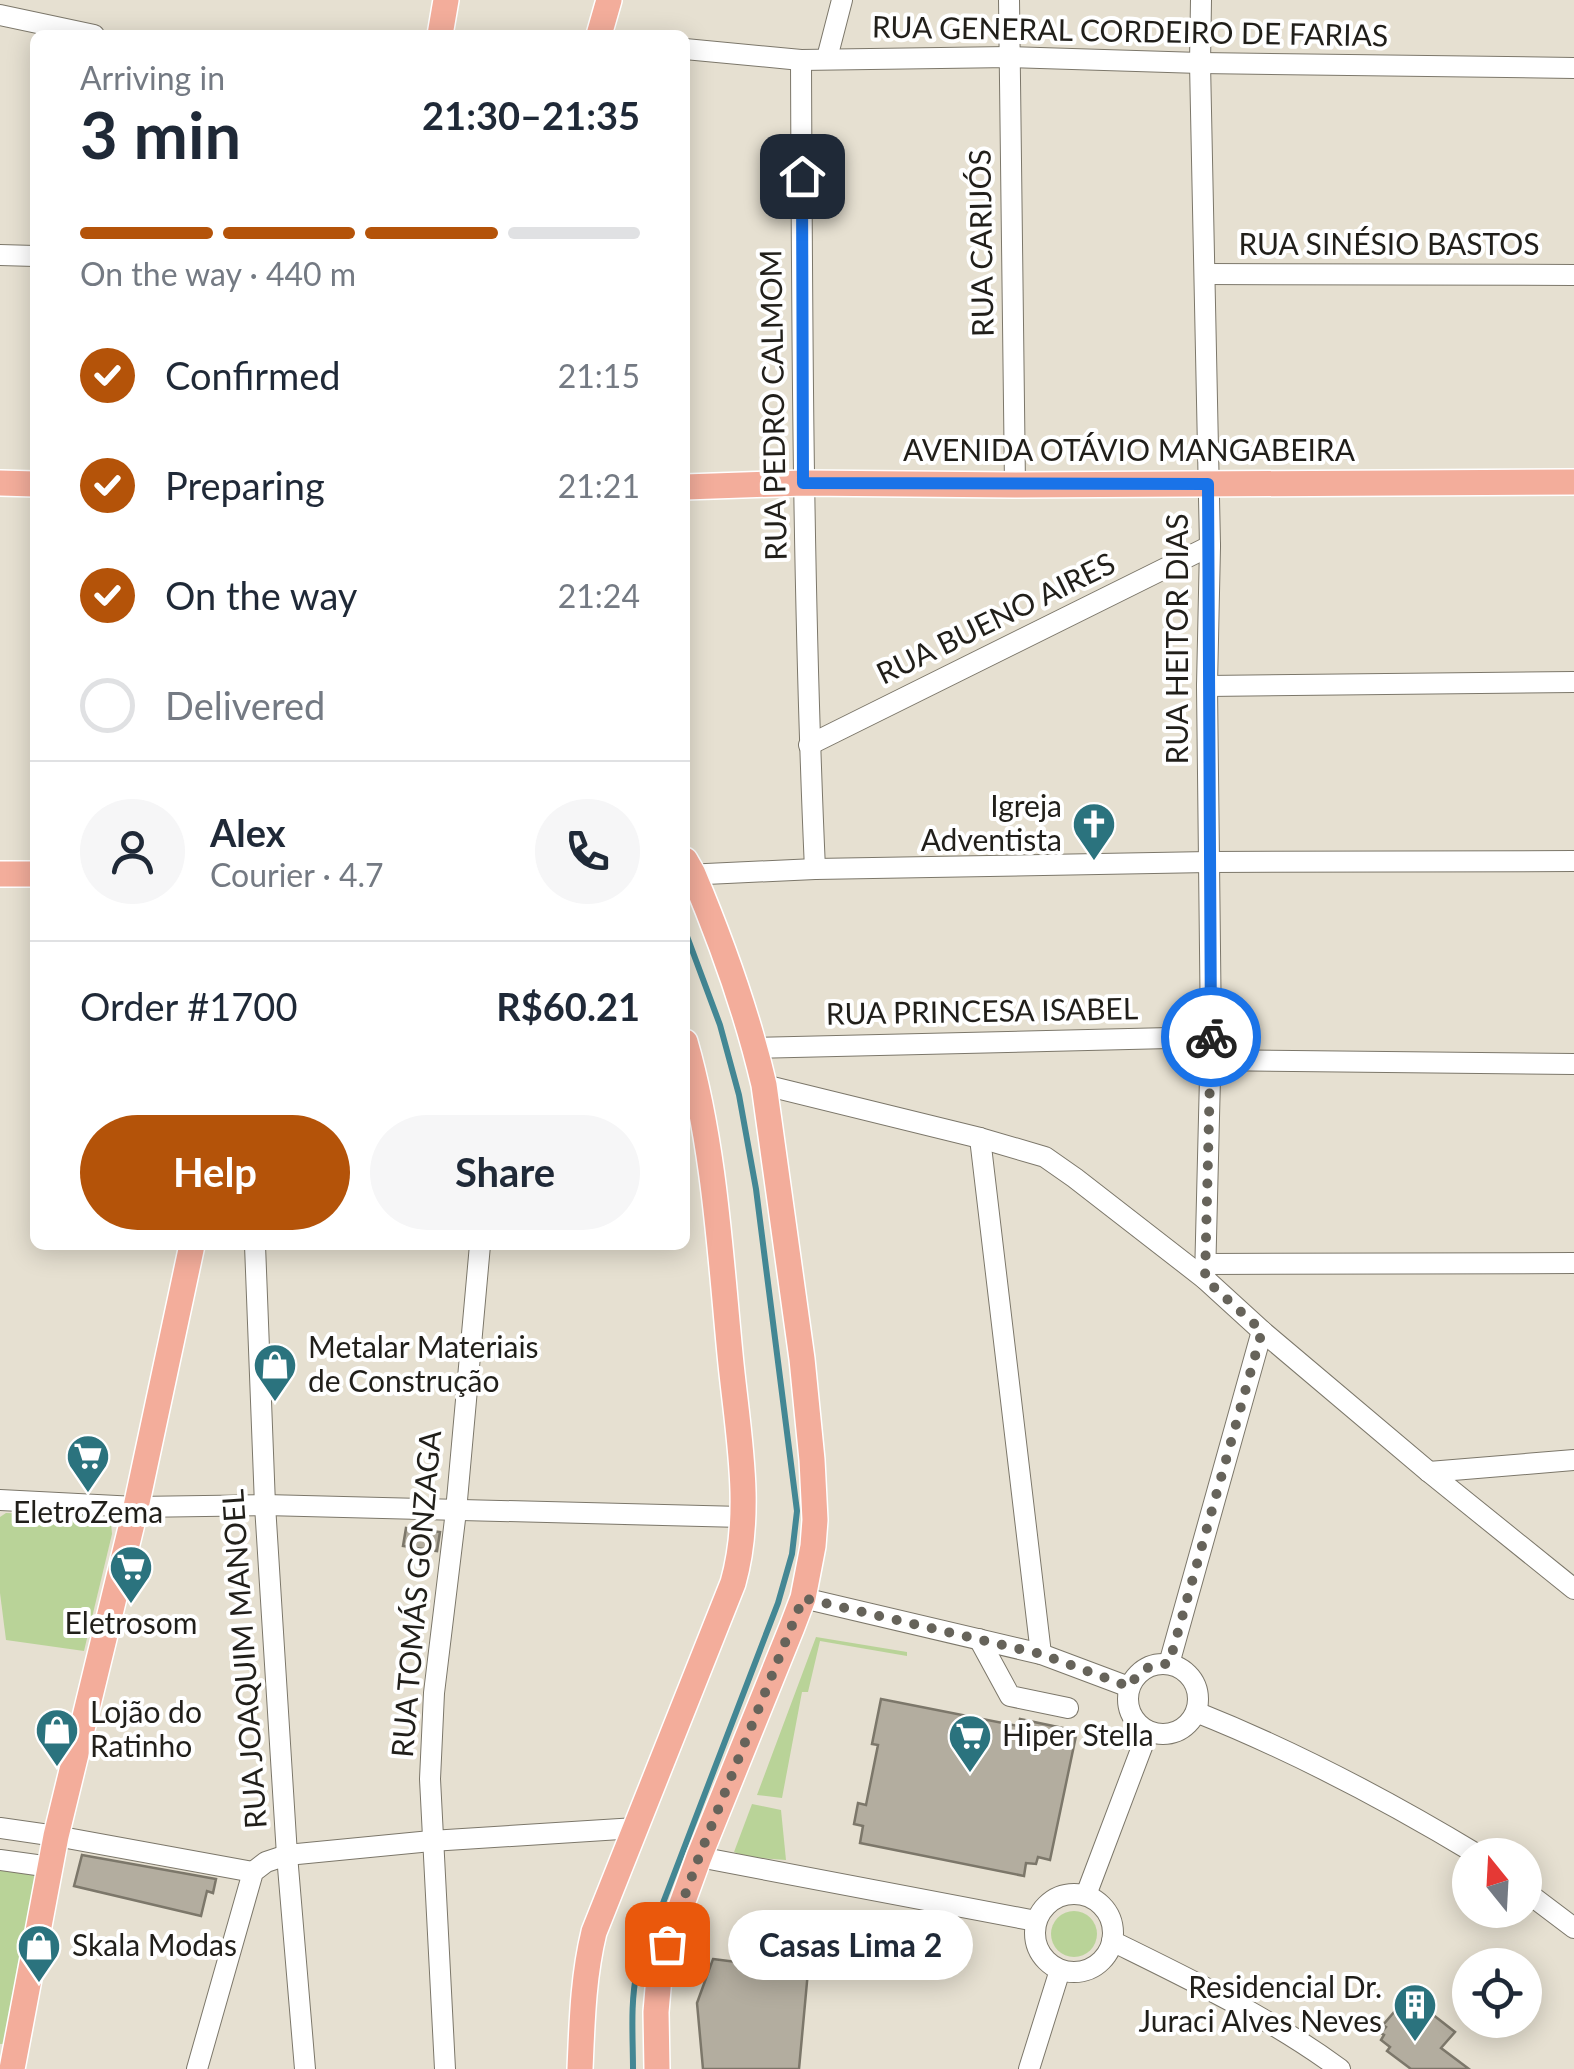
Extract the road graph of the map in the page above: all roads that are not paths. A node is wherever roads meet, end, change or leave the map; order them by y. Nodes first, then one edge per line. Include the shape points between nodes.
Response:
1 (446, 0) edge
2 (609, 0) edge
3 (842, 0) edge
4 (1009, 0) edge
5 (1201, 0) edge
6 (0, 14) edge
7 (72, 30) edge
8 (441, 30) edge
9 (600, 30) edge
10 (690, 49) edge
11 (1010, 57) junction
12 (826, 58) junction
13 (801, 60) junction
14 (1200, 63) junction
15 (1574, 68) edge
16 (0, 255) edge
17 (30, 256) edge
18 (1205, 274) junction
19 (1574, 275) edge
20 (1574, 482) edge
21 (0, 483) edge
22 (803, 483) junction
23 (30, 484) edge
24 (1208, 484) junction
25 (1015, 485) junction
26 (690, 487) edge
27 (1210, 546) junction
28 (1574, 682) edge
29 (1208, 686) junction
30 (810, 745) junction
31 (1574, 861) edge
32 (1209, 862) junction
33 (690, 870) edge
34 (815, 870) junction
35 (0, 874) edge
36 (30, 874) edge
37 (690, 875) edge
38 (1211, 1037) junction
39 (756, 1048) junction
40 (1210, 1060) junction
41 (690, 1063) edge
42 (1574, 1064) edge
43 (764, 1086) junction
44 (980, 1138) junction
45 (191, 1250) edge
46 (255, 1250) edge
47 (480, 1250) edge
48 (1574, 1264) edge
49 (1205, 1271) junction
50 (1262, 1331) junction
51 (1574, 1460) edge
52 (1430, 1472) junction
53 (0, 1500) edge
54 (264, 1505) junction
55 (136, 1507) junction
56 (456, 1511) junction
57 (742, 1518) junction
58 (1574, 1588) edge
59 (803, 1598) junction
60 (979, 1639) junction
61 (1041, 1654) junction
62 (1169, 1664) junction
63 (1130, 1687) junction
64 (1068, 1708) dead end
65 (1196, 1712) junction
66 (1148, 1731) junction
67 (0, 1828) edge
68 (636, 1828) junction
69 (56, 1836) junction
70 (1452, 1840) edge
71 (432, 1841) junction
72 (287, 1855) junction
73 (699, 1857) junction
74 (0, 1860) edge
75 (51, 1868) junction
76 (253, 1872) junction
77 (1086, 1896) junction
78 (1542, 1903) edge
79 (1036, 1921) junction
80 (1574, 1928) edge
81 (1112, 1941) junction
82 (1060, 1970) junction
83 (12, 2069) edge
84 (197, 2069) edge
85 (305, 2069) edge
86 (446, 2069) edge
87 (580, 2069) edge
88 (656, 2069) edge
89 (1029, 2069) edge
90 (1340, 2069) edge

1 - 8 main road
2 - 9 main road
3 - 12 street
4 - 11 street, RUA CARIJÓS
5 - 14 street, RUA HEITOR DIAS
6 - 7 street
10 - 13 street, RUA GENERAL CORDEIRO DE FARIAS
11 - 12 street, RUA GENERAL CORDEIRO DE FARIAS
11 - 14 street, RUA GENERAL CORDEIRO DE FARIAS
11 - 25 street, RUA CARIJÓS
12 - 13 street, RUA GENERAL CORDEIRO DE FARIAS
13 - 22 street, RUA PEDRO CALMOM
14 - 15 street, RUA GENERAL CORDEIRO DE FARIAS
14 - 18 street, RUA HEITOR DIAS
16 - 17 street
18 - 19 street, RUA SINÉSIO BASTOS
18 - 24 street, RUA HEITOR DIAS
20 - 24 main road, AVENIDA OTÁVIO MANGABEIRA
21 - 23 main road
22 - 25 main road, AVENIDA OTÁVIO MANGABEIRA
22 - 26 main road, AVENIDA OTÁVIO MANGABEIRA
22 - 30 street, RUA PEDRO CALMOM
24 - 25 main road, AVENIDA OTÁVIO MANGABEIRA
24 - 27 street, RUA HEITOR DIAS
27 - 29 street, RUA HEITOR DIAS
27 - 30 street, RUA BUENO AIRES
28 - 29 street
29 - 32 street, RUA HEITOR DIAS
30 - 34 street, RUA PEDRO CALMOM
31 - 32 street
32 - 34 street
32 - 38 street, RUA HEITOR DIAS
33 - 34 street
35 - 36 main road
37 - 39 main road via 731,968
38 - 39 street, RUA PRINCESA ISABEL
38 - 40 street, RUA HEITOR DIAS
39 - 43 main road
40 - 42 street
40 - 49 street, RUA HEITOR DIAS
41 - 57 main road via 722,1268
43 - 44 street
43 - 59 main road via 812,1460 815,1520
44 - 49 street via 1045,1157
44 - 61 street
45 - 55 main road
46 - 54 street, RUA JOAQUIM MANOEL
47 - 56 street, RUA TOMÁS GONZAGA
48 - 49 street
49 - 50 street
50 - 52 street
50 - 62 street
51 - 52 street
52 - 58 street
53 - 55 street
54 - 55 street
54 - 56 street
54 - 72 street, RUA JOAQUIM MANOEL
55 - 69 main road
56 - 57 street
56 - 71 street, RUA TOMÁS GONZAGA via 434,1694
57 - 68 main road via 733,1583
59 - 60 street
59 - 73 main road
60 - 61 street
60 - 64 street via 1008,1705
61 - 63 street
62 - 63 street via 1145,1668
62 - 65 street via 1191,1676
63 - 66 street via 1128,1708
65 - 66 street via 1170,1733
65 - 70 street via 1333,1774
66 - 77 street
67 - 69 street
68 - 71 street
68 - 87 main road via 588,1955
69 - 75 main road
69 - 76 street
71 - 72 street
71 - 86 street, RUA TOMÁS GONZAGA
72 - 76 street
72 - 85 street, RUA JOAQUIM MANOEL
73 - 79 street
73 - 88 main road via 660,1977
74 - 75 street
75 - 83 main road
76 - 84 street
77 - 79 street via 1062,1896
77 - 81 street via 1105,1908
78 - 80 street
79 - 82 street via 1036,1945
81 - 82 street via 1098,1964
81 - 90 street via 1250,2010
82 - 89 street

